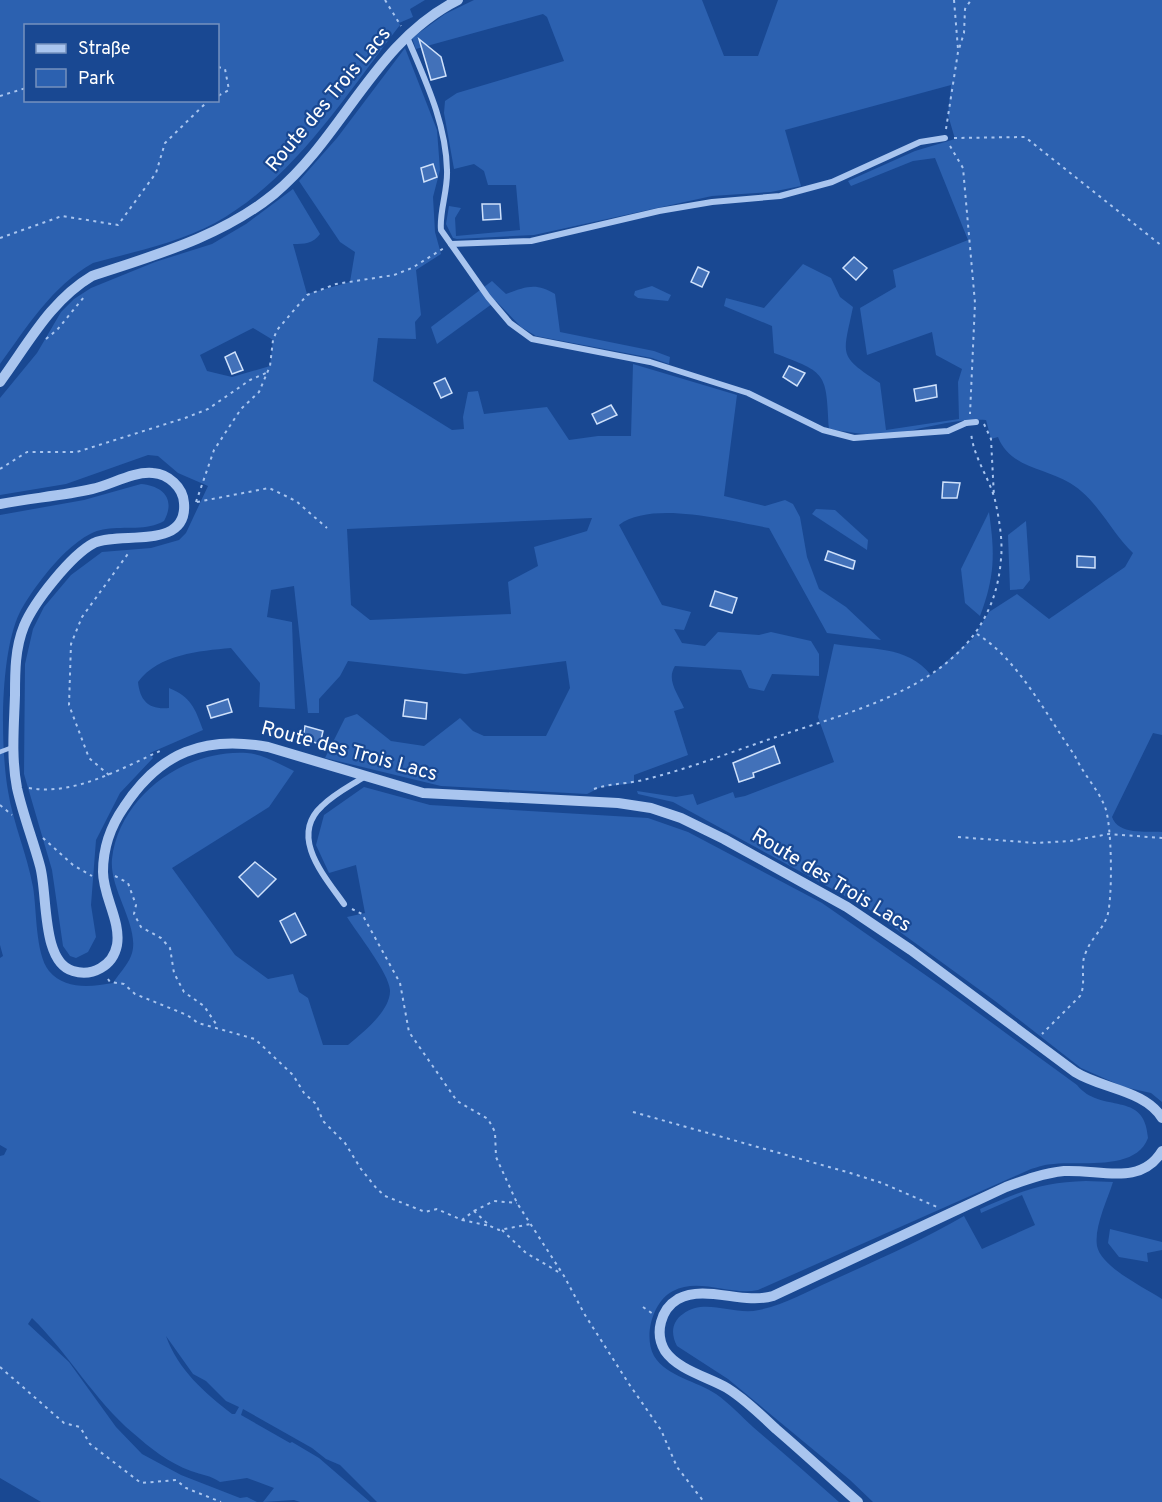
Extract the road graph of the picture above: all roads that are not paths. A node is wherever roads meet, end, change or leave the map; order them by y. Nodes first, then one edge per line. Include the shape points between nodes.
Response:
1 (458, 0) edge
2 (406, 35) junction
3 (945, 138) road end
4 (451, 244) junction
5 (0, 382) edge
6 (976, 422) road end
7 (0, 504) edge
8 (14, 747) junction
9 (0, 752) edge
10 (364, 777) junction
11 (344, 904) road end
12 (1162, 1118) edge
13 (1162, 1151) edge
14 (858, 1502) edge

1 - 2 street, Route des Trois Lacs
2 - 4 street via 434,103 442,134 448,185 441,224
2 - 5 street, Route des Trois Lacs via 325,138 274,194 222,229 78,284 51,309
3 - 4 street via 920,142 832,182 780,196 659,211 531,241
4 - 6 street, bridge via 510,323 532,339 650,362 770,401 823,430 854,438 936,432
7 - 8 street via 97,488 145,473 172,480 184,503 178,523 169,531 110,538 85,548 30,613 22,629 17,656
8 - 9 lane
8 - 10 street, Route des Trois Lacs via 17,786 43,876 53,954 61,965 74,972 102,968 112,957 118,939 103,876 106,842 128,801 159,766 192,749 246,743
10 - 11 street via 321,806 309,833 313,860
10 - 12 street, Route des Trois Lacs via 444,796 618,803 651,808 688,821 847,907 1034,1044 1088,1080 1145,1101
13 - 14 street via 1141,1171 1050,1173 1006,1187 773,1296 755,1300 711,1295 683,1297 671,1304 661,1320 659,1335 669,1355 735,1393

